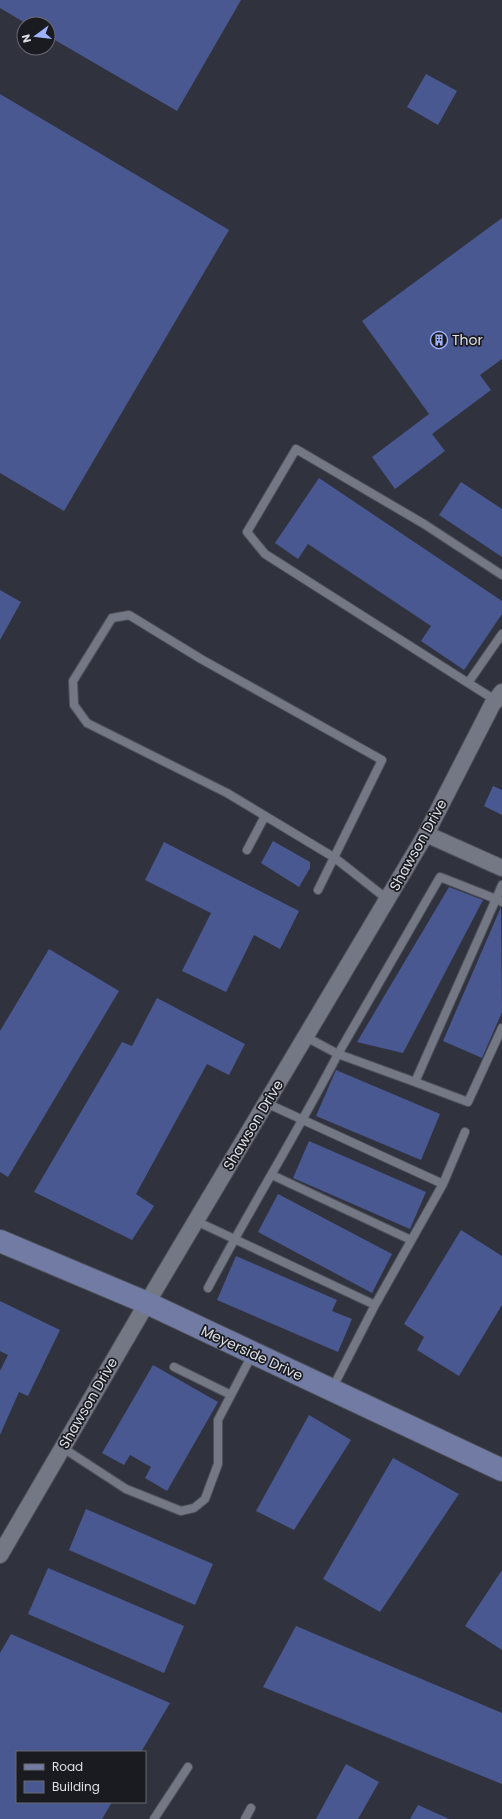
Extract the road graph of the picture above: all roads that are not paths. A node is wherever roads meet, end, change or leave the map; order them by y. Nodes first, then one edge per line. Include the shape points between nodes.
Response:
1 (502, 574) edge
2 (502, 634) edge
3 (468, 683) junction
4 (499, 696) edge
5 (265, 816) junction
6 (426, 834) junction
7 (247, 850) dead end
8 (335, 858) junction
9 (502, 868) edge
10 (502, 885) edge
11 (318, 890) dead end
12 (387, 899) junction
13 (499, 900) edge
14 (502, 1028) edge
15 (306, 1037) junction
16 (338, 1054) junction
17 (415, 1082) junction
18 (266, 1103) junction
19 (304, 1120) junction
20 (465, 1132) dead end
21 (272, 1175) junction
22 (443, 1184) junction
23 (196, 1220) junction
24 (235, 1238) junction
25 (0, 1240) edge
26 (412, 1240) junction
27 (208, 1288) dead end
28 (147, 1303) junction
29 (375, 1305) junction
30 (253, 1353) junction
31 (174, 1366) dead end
32 (331, 1390) junction
33 (231, 1395) junction
34 (63, 1448) junction
35 (502, 1470) edge
36 (0, 1555) edge
37 (188, 1767) dead end
38 (251, 1808) dead end
39 (154, 1819) edge
40 (244, 1819) edge

1 - 3 lane via 424,524 296,449 247,532 265,554
2 - 3 lane
3 - 4 lane
4 - 6 street, Shawson Drive
5 - 7 lane
5 - 8 lane
5 - 8 lane via 227,793 87,723 74,705 74,681 112,618 129,615 201,659 382,760
6 - 9 street
6 - 12 street, Shawson Drive
8 - 11 lane
8 - 12 lane
10 - 13 lane
12 - 15 street, Shawson Drive
13 - 16 lane via 440,877
13 - 17 lane
14 - 17 lane via 468,1102
15 - 16 lane
15 - 18 street, Shawson Drive
16 - 17 lane
16 - 19 lane
18 - 19 lane
18 - 23 street, Shawson Drive
19 - 21 lane
19 - 22 lane
20 - 22 lane
21 - 24 lane
21 - 26 lane
22 - 26 lane
23 - 24 lane
23 - 28 street, Shawson Drive
24 - 27 lane
24 - 29 lane
25 - 28 street, Meyerside Drive
26 - 29 lane
28 - 30 street, Meyerside Drive
28 - 34 street, Shawson Drive
29 - 32 lane
30 - 32 street, Meyerside Drive
30 - 33 lane
31 - 33 lane
32 - 35 street, Meyerside Drive
33 - 34 lane via 218,1420 218,1464 205,1498 194,1508 181,1511 126,1489
34 - 36 street, Shawson Drive
37 - 39 lane
38 - 40 lane

